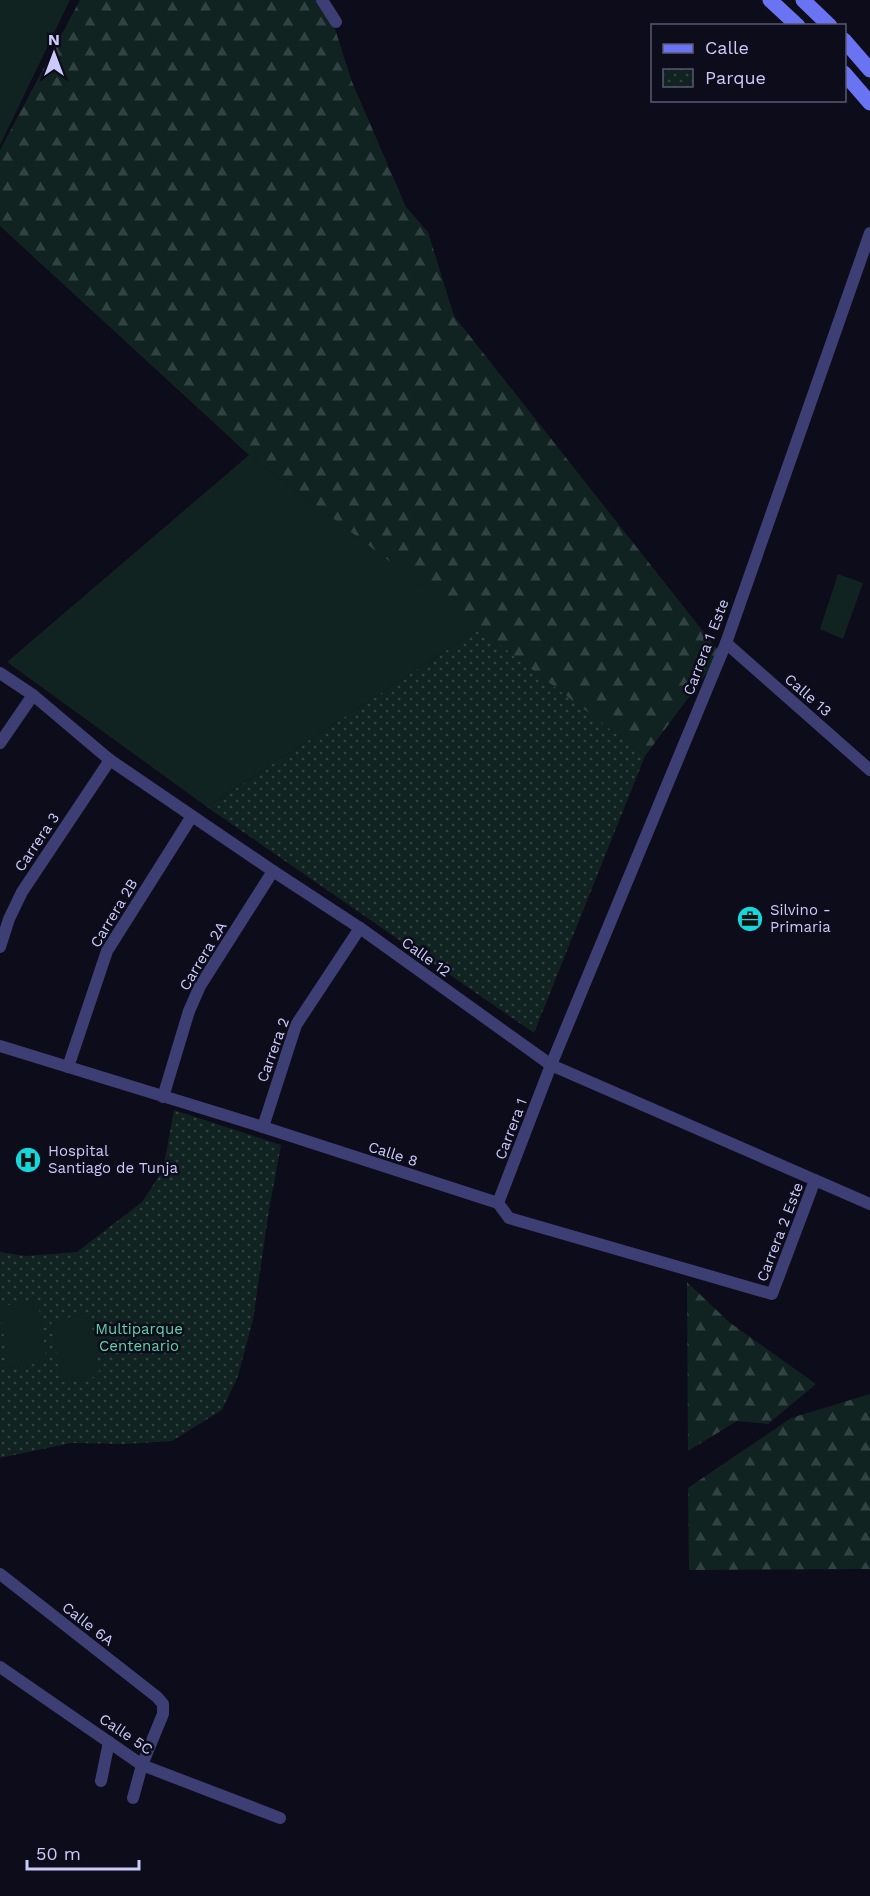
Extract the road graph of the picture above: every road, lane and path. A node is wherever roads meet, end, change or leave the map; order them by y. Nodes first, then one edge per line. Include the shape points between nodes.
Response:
1 (322, 0) edge
2 (770, 0) edge
3 (803, 0) edge
4 (336, 22) dead end
5 (796, 24) edge
6 (828, 24) edge
7 (846, 42) edge
8 (870, 70) edge
9 (846, 75) edge
10 (869, 98) edge
11 (870, 233) edge
12 (726, 643) junction
13 (0, 673) edge
14 (33, 694) junction
15 (0, 743) edge
16 (110, 760) junction
17 (870, 770) edge
18 (192, 816) junction
19 (273, 872) junction
20 (360, 928) junction
21 (0, 947) edge
22 (0, 1046) edge
23 (551, 1065) junction
24 (68, 1067) junction
25 (163, 1097) junction
26 (263, 1127) junction
27 (815, 1180) junction
28 (498, 1203) junction
29 (870, 1204) edge
30 (772, 1294) joint
31 (0, 1574) edge
32 (0, 1667) edge
33 (110, 1742) junction
34 (142, 1765) junction
35 (101, 1781) dead end
36 (133, 1798) dead end
37 (280, 1818) dead end

1 - 4 street
2 - 5 main road
3 - 6 main road
7 - 8 main road
9 - 10 main road
11 - 12 street, Carrera 1 Este
12 - 17 street, Calle 13
12 - 23 street, Carrera 1 Este
13 - 14 street, Calle 12
14 - 15 street
14 - 16 street, Calle 12
16 - 18 street, Calle 12
16 - 21 street, Carrera 3 via 22,892
18 - 19 street, Calle 12
18 - 24 street, Carrera 2B via 106,951
19 - 20 street, Calle 12
19 - 25 street, Carrera 2A via 200,986
20 - 23 street, Calle 12
20 - 26 street, Carrera 2 via 296,1025
22 - 24 street, Calle 8
23 - 27 street, Calle 12
23 - 28 street, Carrera 1
24 - 25 street, Calle 8
25 - 26 street, Calle 8
26 - 28 street, Calle 8
27 - 29 street, Calle 12
27 - 30 street, Carrera 2 Este
28 - 30 street, Calle 8 via 509,1218
31 - 34 street, Calle 6A via 163,1704 163,1714
32 - 33 street, Calle 5C
33 - 34 street, Calle 5C
33 - 35 street
34 - 36 street
34 - 37 street, Calle 5C

